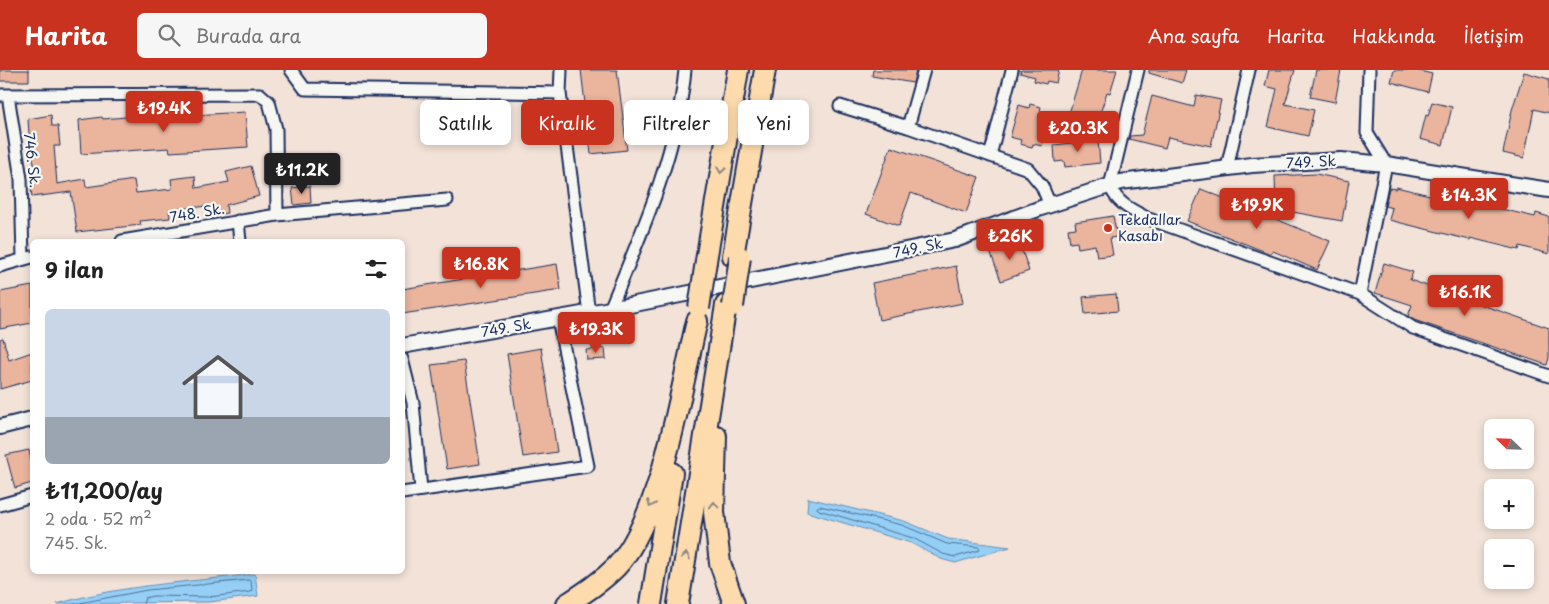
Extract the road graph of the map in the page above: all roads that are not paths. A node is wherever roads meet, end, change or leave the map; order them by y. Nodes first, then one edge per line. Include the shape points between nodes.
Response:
1 (291, 70) edge
2 (685, 70) edge
3 (738, 70) edge
4 (765, 70) edge
5 (924, 70) edge
6 (1012, 70) edge
7 (1138, 70) edge
8 (1249, 70) edge
9 (1369, 70) edge
10 (561, 81) edge
11 (4, 95) edge
12 (840, 106) dead end
13 (908, 127) junction
14 (990, 156) junction
15 (1386, 164) junction
16 (1227, 168) junction
17 (1110, 186) junction
18 (1549, 190) edge
19 (447, 200) dead end
20 (1050, 205) junction
21 (276, 215) junction
22 (238, 221) junction
23 (134, 239) edge
24 (240, 239) edge
25 (28, 258) edge
26 (0, 266) edge
27 (1360, 294) junction
28 (730, 305) junction
29 (610, 310) junction
30 (589, 314) junction
31 (698, 314) junction
32 (558, 319) junction
33 (405, 345) edge
34 (405, 371) edge
35 (1549, 376) edge
36 (30, 420) edge
37 (0, 427) edge
38 (421, 490) junction
39 (405, 493) edge
40 (30, 497) edge
41 (0, 505) edge
42 (567, 604) edge
43 (651, 604) edge
44 (678, 604) edge
45 (734, 604) edge

1 - 10 street via 305,89
2 - 29 street via 666,168
3 -> 31 highway, bridge
4 - 28 highway
5 - 13 street
6 - 14 street
7 - 17 street
8 - 16 street
9 - 15 street via 1367,133
10 - 30 street
11 - 21 street via 260,94 269,102 276,129
11 - 25 street, 746. Sk. via 21,179
12 - 13 street
13 - 14 street
14 - 20 street via 1028,169 1042,186
15 - 16 street, 749. Sk via 1341,160
15 - 18 street, 749. Sk
15 - 27 street
16 - 17 street, 749. Sk
17 - 20 street, 749. Sk
17 - 27 street via 1115,198 1124,206 1149,219
19 - 21 street, 748. Sk.
20 - 29 street, 749. Sk via 955,240
21 - 22 street, 748. Sk.
22 - 23 street, 748. Sk.
22 - 24 street
25 - 26 street
27 - 35 street via 1413,328
44 -> 28 highway
45 -> 28 highway via 720,563 714,512 715,443
29 - 30 street, 749. Sk
30 - 32 street, 749. Sk
31 -> 42 highway via 661,471 638,534 617,566 593,588
31 - 43 highway
32 - 33 street, 749. Sk
32 - 38 street via 588,466
34 - 38 street via 413,403
36 - 37 street
38 - 39 street
40 - 41 street

